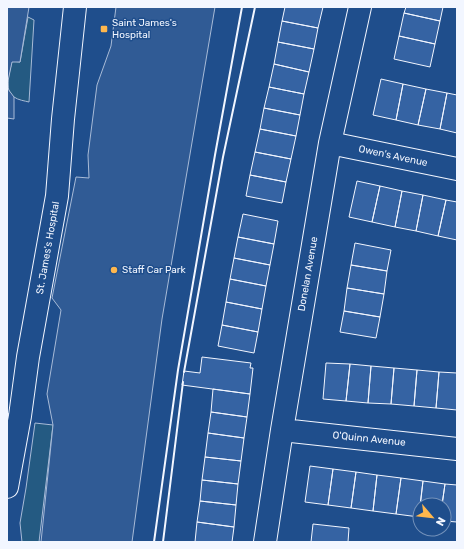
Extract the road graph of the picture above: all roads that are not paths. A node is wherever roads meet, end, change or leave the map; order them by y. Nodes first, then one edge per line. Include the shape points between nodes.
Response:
1 (75, 7) edge
2 (360, 7) edge
3 (330, 143) junction
4 (457, 169) edge
5 (282, 430) junction
6 (457, 449) edge
7 (7, 487) edge
8 (265, 542) edge

1 - 7 street, St. James's Hospital via 57,196
2 - 3 street, Donelan Avenue
3 - 4 street, Owen's Avenue
3 - 5 street, Donelan Avenue
5 - 6 street, O'Quinn Avenue
5 - 8 street, Donelan Avenue

